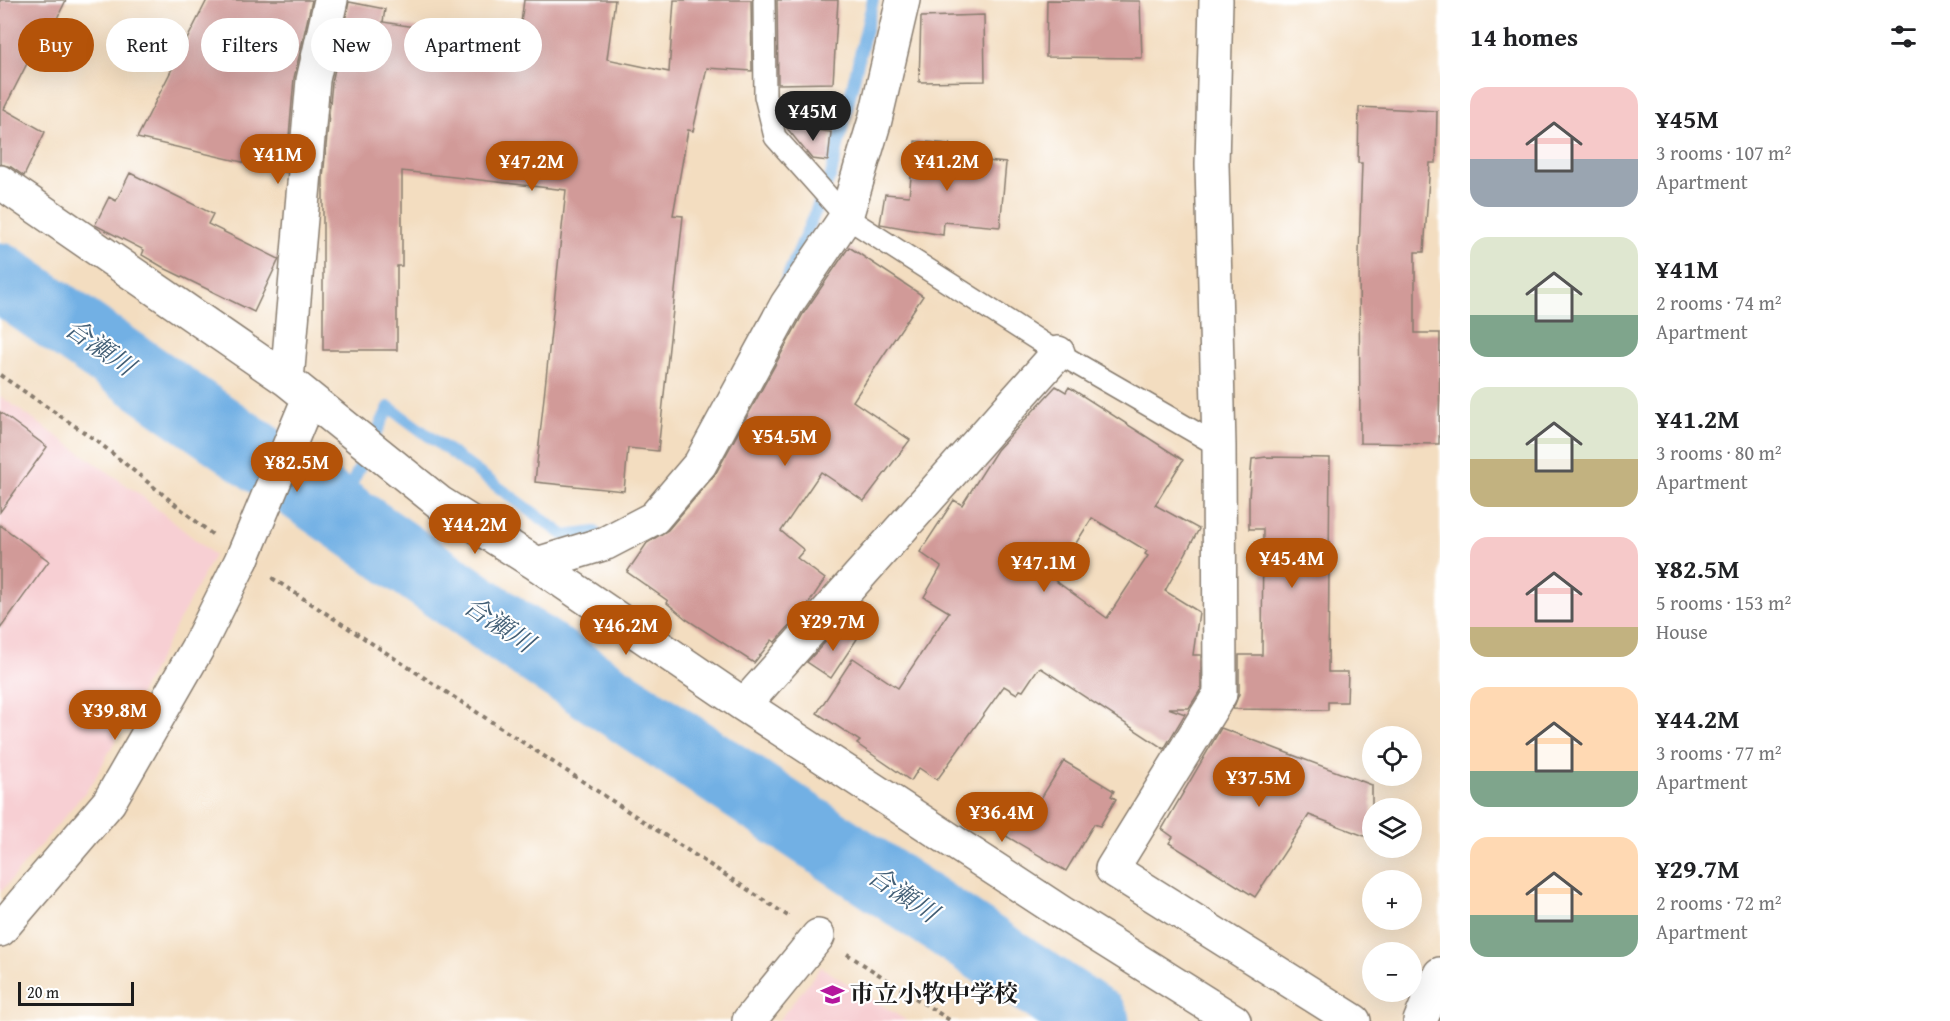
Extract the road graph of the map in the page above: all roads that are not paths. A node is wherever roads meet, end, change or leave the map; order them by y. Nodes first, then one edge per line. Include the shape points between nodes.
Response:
1 (331, 0) edge
2 (764, 0) edge
3 (903, 0) edge
4 (1216, 0) edge
5 (0, 182) edge
6 (846, 217) junction
7 (1058, 353) junction
8 (300, 395) junction
9 (1219, 446) junction
10 (537, 564) junction
11 (744, 705) junction
12 (0, 930) edge
13 (818, 936) road end
14 (1440, 974) edge
15 (749, 1021) edge
16 (1234, 1021) edge
17 (1354, 1021) edge
18 (1420, 1021) edge

1 - 8 street via 313,80
2 - 6 lane via 765,96 776,137
3 - 6 street via 875,120
4 - 9 street via 1212,164
5 - 8 street
6 - 7 lane
6 - 10 street via 787,304 700,464 654,518 606,543
7 - 9 lane
7 - 11 street
8 - 10 street via 440,503
8 - 12 street via 242,559 198,646 110,802
9 - 17 street via 1220,694 1112,869
10 - 11 street
11 - 16 street
13 - 15 street
14 - 18 street

